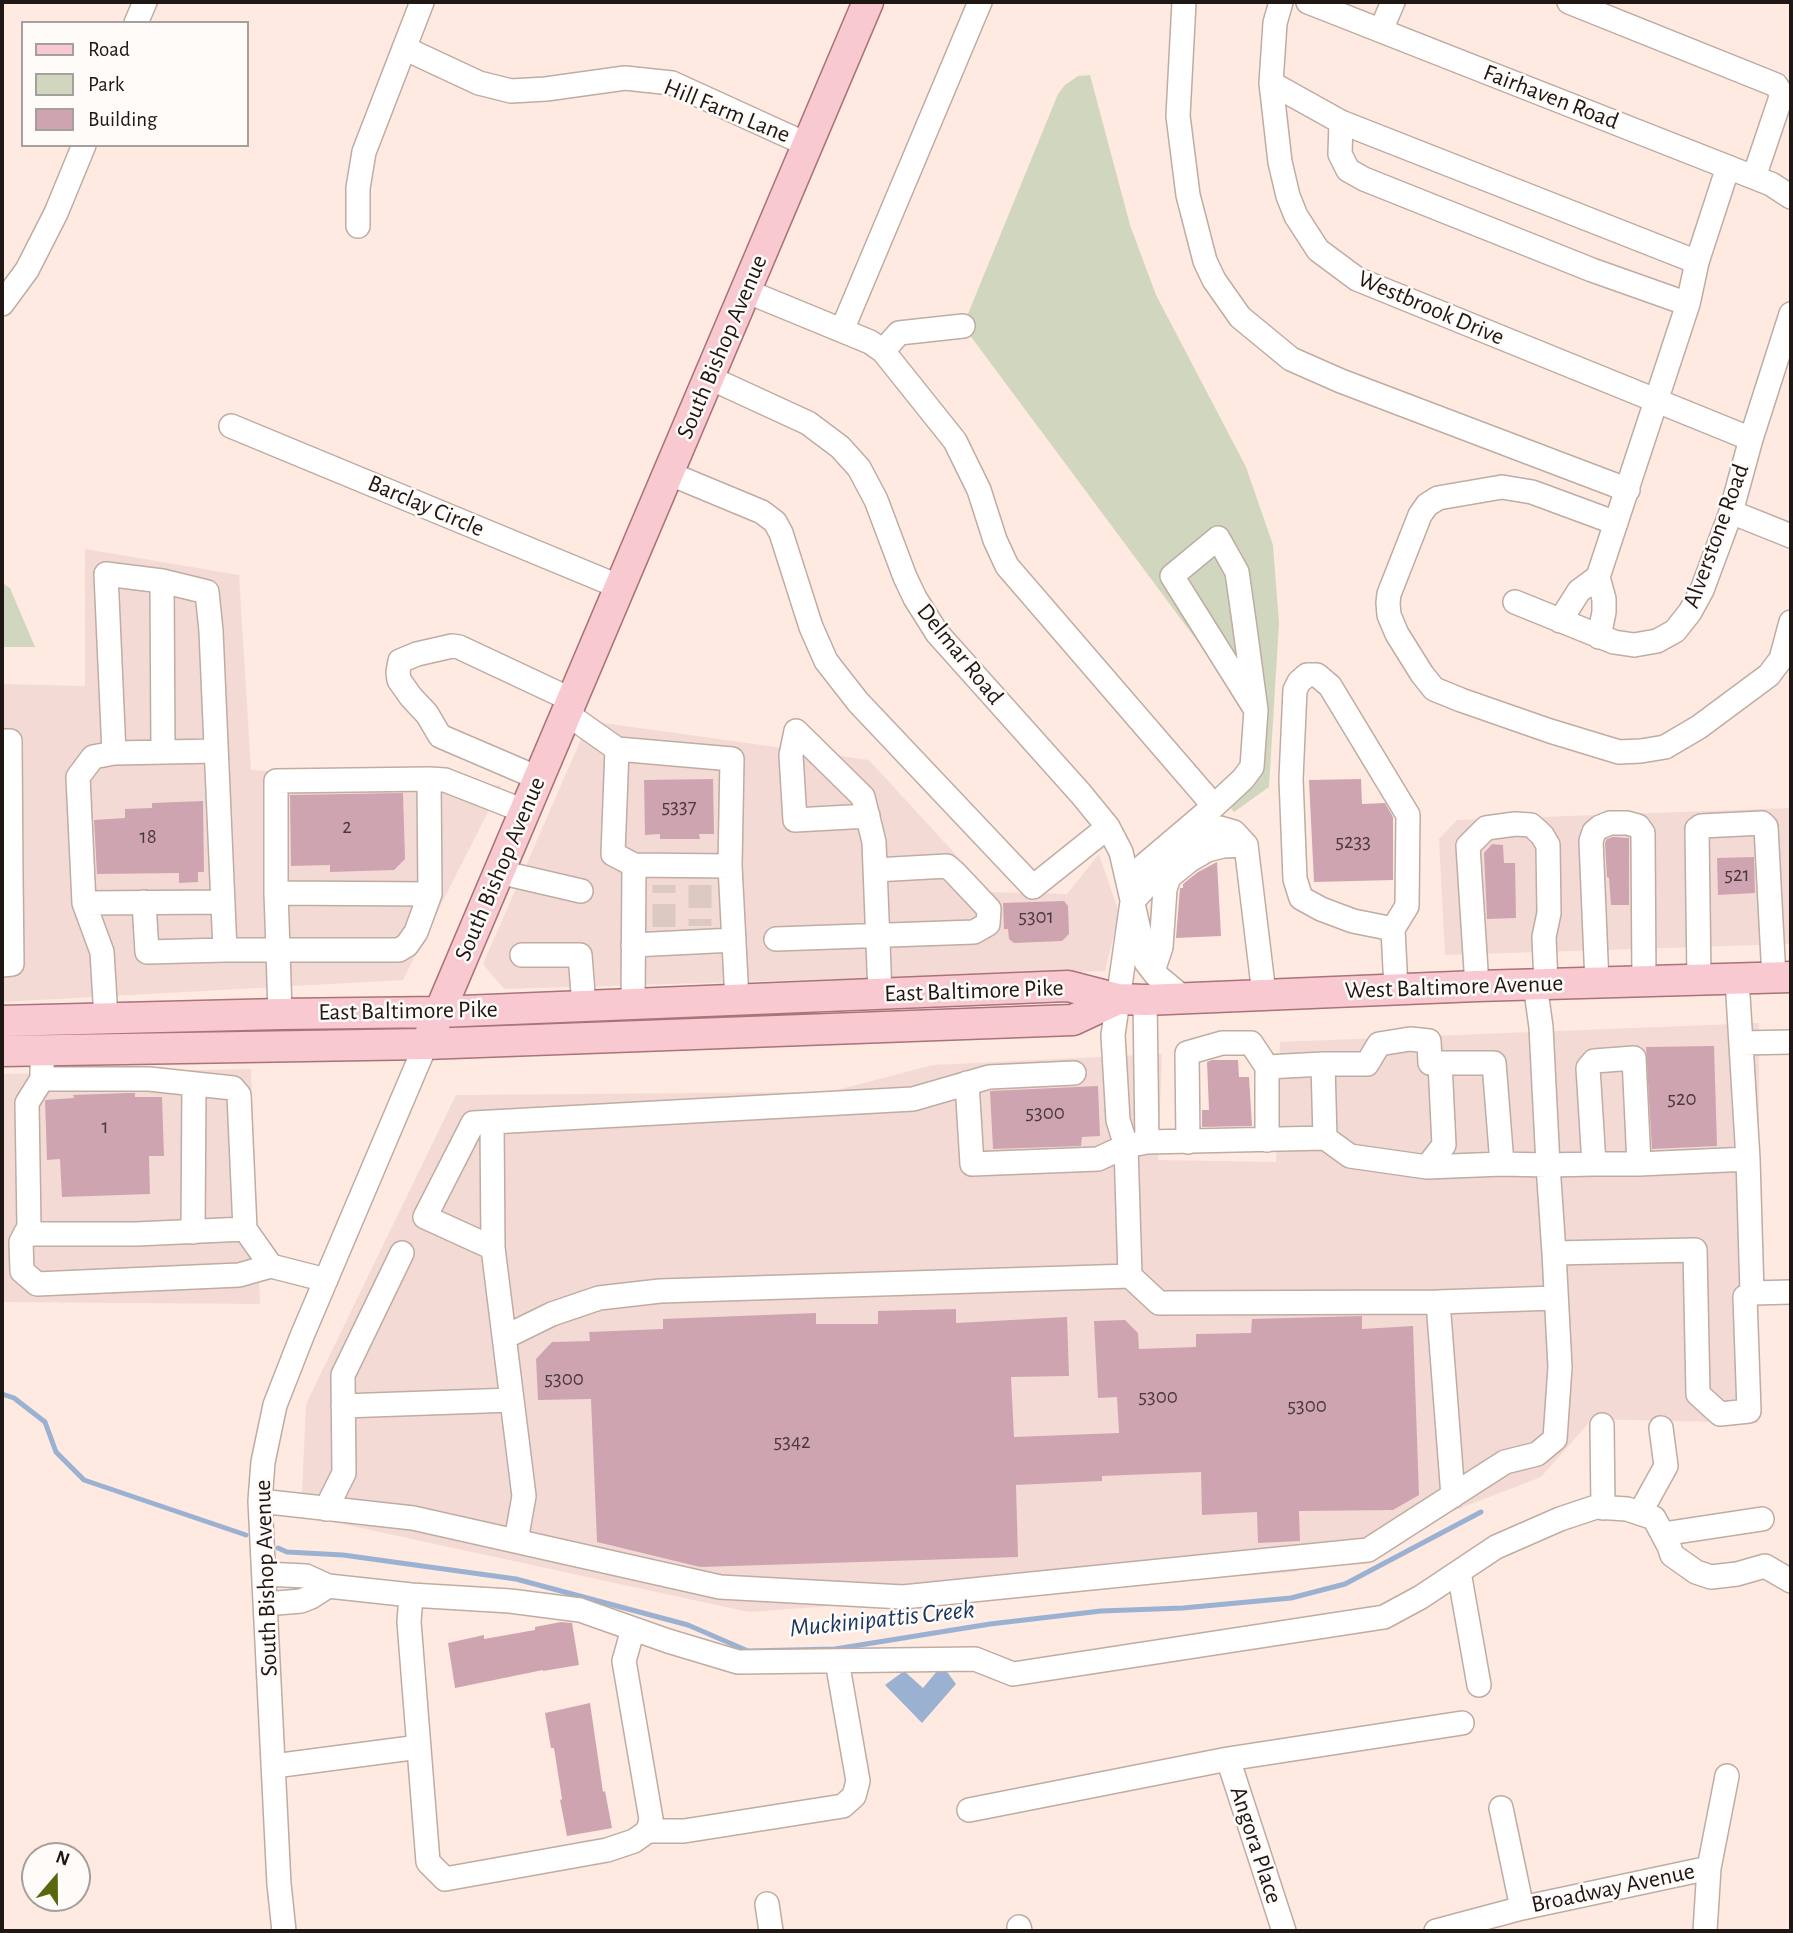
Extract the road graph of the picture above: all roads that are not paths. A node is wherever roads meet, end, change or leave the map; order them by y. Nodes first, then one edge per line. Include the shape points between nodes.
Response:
1 (145, 2) edge
2 (422, 2) edge
3 (868, 2) edge
4 (980, 2) edge
5 (1184, 2) edge
6 (1281, 2) edge
7 (1308, 2) edge
8 (1393, 2) edge
9 (1569, 2) edge
10 (137, 21) edge
11 (1381, 30) junction
12 (404, 48) junction
13 (1271, 83) junction
14 (1341, 122) junction
15 (808, 145) junction
16 (84, 147) edge
17 (1728, 167) junction
18 (1754, 177) junction
19 (1791, 197) edge
20 (358, 226) dead end
21 (1697, 262) junction
22 (746, 291) junction
23 (2, 304) edge
24 (1688, 304) junction
25 (1791, 314) edge
26 (963, 326) dead end
27 (842, 330) junction
28 (883, 351) junction
29 (708, 377) junction
30 (1655, 400) junction
31 (231, 426) dead end
32 (1751, 439) junction
33 (668, 473) junction
34 (1628, 490) junction
35 (1731, 512) junction
36 (1616, 523) junction
37 (1791, 536) edge
38 (1598, 577) junction
39 (162, 581) junction
40 (620, 587) junction
41 (1515, 603) dead end
42 (1560, 621) junction
43 (1791, 622) edge
44 (1600, 637) junction
45 (569, 706) junction
46 (1256, 710) junction
47 (2, 741) edge
48 (617, 749) junction
49 (216, 751) junction
50 (163, 752) junction
51 (114, 753) junction
52 (538, 778) junction
53 (429, 779) junction
54 (1214, 806) junction
55 (524, 811) junction
56 (868, 816) dead end
57 (1108, 827) junction
58 (1246, 845) junction
59 (634, 865) junction
60 (730, 866) junction
61 (875, 870) junction
62 (499, 872) junction
63 (6, 878) edge
64 (1128, 879) junction
65 (581, 891) dead end
66 (276, 893) junction
67 (430, 894) junction
68 (144, 902) junction
69 (222, 902) junction
70 (1132, 902) junction
71 (85, 903) junction
72 (7, 925) edge
73 (1393, 929) junction
74 (878, 935) junction
75 (776, 939) dead end
76 (734, 940) junction
77 (633, 944) junction
78 (225, 950) junction
79 (278, 950) junction
80 (522, 955) dead end
81 (2, 965) edge
82 (1153, 971) junction
83 (1783, 978) edge
84 (1737, 979) junction
85 (1699, 980) junction
86 (1644, 981) junction
87 (1597, 983) junction
88 (1540, 984) junction
89 (1477, 986) junction
90 (1396, 989) junction
91 (880, 994) junction
92 (1264, 994) junction
93 (832, 996) junction
94 (737, 999) junction
95 (1185, 999) junction
96 (1132, 1000) junction
97 (633, 1004) junction
98 (584, 1006) junction
99 (439, 1012) junction
100 (280, 1014) junction
101 (106, 1018) junction
102 (2, 1021) edge
103 (833, 1029) junction
104 (1791, 1042) edge
105 (1741, 1043) junction
106 (426, 1044) junction
107 (2, 1051) edge
108 (1440, 1063) junction
109 (42, 1064) junction
110 (1324, 1064) junction
111 (1266, 1067) junction
112 (1074, 1073) dead end
113 (967, 1083) junction
114 (194, 1085) junction
115 (492, 1122) junction
116 (1325, 1138) junction
117 (1268, 1140) junction
118 (1188, 1142) junction
119 (1137, 1144) junction
120 (1748, 1159) junction
121 (1502, 1164) junction
122 (1594, 1164) junction
123 (1639, 1164) junction
124 (1548, 1165) junction
125 (1427, 1167) junction
126 (244, 1229) junction
127 (192, 1232) junction
128 (25, 1234) junction
129 (493, 1248) junction
130 (402, 1253) dead end
131 (1554, 1254) junction
132 (271, 1266) junction
133 (1130, 1276) junction
134 (326, 1280) junction
135 (1791, 1292) edge
136 (1752, 1293) junction
137 (1555, 1298) junction
138 (1438, 1301) junction
139 (505, 1337) junction
140 (512, 1400) junction
141 (343, 1406) junction
142 (1602, 1425) dead end
143 (1661, 1428) dead end
144 (1452, 1496) junction
145 (260, 1502) junction
146 (327, 1508) junction
147 (1603, 1508) junction
148 (1640, 1513) junction
149 (1762, 1519) dead end
150 (1662, 1534) junction
151 (516, 1541) junction
152 (1459, 1572) junction
153 (264, 1574) junction
154 (1791, 1581) edge
155 (328, 1586) junction
156 (411, 1595) junction
157 (265, 1604) junction
158 (633, 1629) junction
159 (837, 1661) junction
160 (1479, 1685) dead end
161 (1462, 1723) dead end
162 (419, 1747) junction
163 (1228, 1759) junction
164 (274, 1766) junction
165 (1727, 1776) dead end
166 (1501, 1808) dead end
167 (969, 1810) dead end
168 (648, 1831) junction
169 (1709, 1868) junction
170 (767, 1905) dead end
171 (1522, 1908) junction
172 (285, 1931) edge
173 (771, 1931) edge
174 (1283, 1931) edge
175 (1436, 1931) edge
176 (1705, 1931) edge

1 - 10 street
2 - 12 street
3 - 15 main road, South Bishop Avenue
4 - 27 street
5 - 34 street via 1178,116 1188,195 1205,261 1240,317 1291,359
6 - 13 street, Westbrook Drive
7 - 11 street, Fairhaven Road
8 - 11 street
9 - 18 street via 1776,85 1780,100
11 - 17 street, Fairhaven Road
12 - 15 street, Hill Farm Lane via 479,83 511,91 625,78 672,83
12 - 20 street via 364,152
13 - 14 street
13 - 30 street, Westbrook Drive via 1288,196 1318,250 1357,279
14 - 21 street
14 - 24 street via 1340,154 1348,170 1364,179
15 - 22 main road, South Bishop Avenue
16 - 23 street via 27,270
17 - 18 street, Fairhaven Road
17 - 21 street
18 - 19 street, Fairhaven Road
21 - 24 street
22 - 27 street
22 - 29 main road, South Bishop Avenue
24 - 30 street
25 - 32 street, Alverstone Road
26 - 28 street via 899,333
27 - 28 street
28 - 54 street via 955,441 1007,566
29 - 33 main road, South Bishop Avenue
29 - 57 street, Delmar Road via 808,423 850,458 867,482 905,577 937,633
30 - 32 street, Westbrook Drive
30 - 34 street
31 - 40 street, Barclay Circle
32 - 35 street, Alverstone Road
33 - 40 main road, South Bishop Avenue
33 - 57 street via 762,512 775,522 826,661 858,702 1033,887
34 - 36 street
35 - 37 street
35 - 44 street, Alverstone Road via 1702,590 1675,631 1657,641 1634,645
36 - 38 street
36 - 43 street via 1532,492 1502,487 1438,498 1427,505 1388,603 1397,634 1434,689 1619,752 1665,747 1769,675 1781,659
38 - 42 street via 1579,591
38 - 44 street via 1604,599
39 - 49 street via 207,592
39 - 50 street
39 - 51 street via 106,574
40 - 45 main road, South Bishop Avenue
41 - 42 street, Alverstone Road
42 - 44 street, Alverstone Road
45 - 48 street
45 - 52 main road, South Bishop Avenue
45 - 52 street via 459,647 400,661 399,680 440,736
46 - 46 street via 1237,572 1218,538 1172,576
46 - 54 street via 1252,767
47 - 63 street via 10,741
48 - 59 street via 613,854
48 - 60 street via 732,759
49 - 50 street
49 - 69 street
50 - 51 street
51 - 71 street via 93,757 78,777
52 - 55 main road, South Bishop Avenue
53 - 55 street via 444,780
53 - 66 street via 276,781
53 - 67 street
54 - 64 street
55 - 62 main road, South Bishop Avenue
56 - 61 street
57 - 64 street, Delmar Road
58 - 70 street via 1234,832 1220,828 1205,831
58 - 82 street via 1207,850 1169,877 1161,947
58 - 92 street
59 - 60 street via 664,875 699,875
59 - 77 street
60 - 76 street
61 - 74 street
61 - 74 street via 947,866 989,909 988,925 974,932
62 - 65 street
62 - 99 main road, South Bishop Avenue
63 - 72 street
64 - 70 street, Delmar Road
66 - 67 street
66 - 79 street
67 - 79 street via 416,932 398,950
68 - 69 street
68 - 71 street
68 - 78 street via 147,952
69 - 78 street
70 - 82 street, Delmar Road via 1140,945
70 - 96 street, Delmar Road
71 - 101 street via 102,952
72 - 81 street via 12,964
73 - 73 street via 1407,906 1408,815 1330,686 1317,675 1307,675 1295,690 1291,779 1295,879 1301,898 1353,920
73 - 90 street
74 - 75 street
74 - 91 street
76 - 77 street via 700,934 664,935
76 - 94 street
77 - 97 street
78 - 79 street
79 - 100 street
80 - 98 street via 580,954
82 - 95 street, Delmar Road
83 - 84 main road, West Baltimore Avenue
83 - 85 street via 1762,823 1701,826 1697,830
84 - 85 main road, West Baltimore Avenue
84 - 105 street
85 - 86 main road, West Baltimore Avenue
86 - 87 main road, West Baltimore Avenue
86 - 87 street via 1643,833 1638,826 1610,823 1594,832 1591,841
87 - 88 main road, West Baltimore Avenue
88 - 89 main road, West Baltimore Avenue
88 - 89 street via 1549,913 1548,845 1531,825 1515,824 1486,828 1468,846
88 - 124 street
89 - 90 main road, West Baltimore Avenue
90 - 92 main road, West Baltimore Avenue
91 - 93 main road, East Baltimore Pike
91 - 96 main road, East Baltimore Pike via 1068,986
92 - 95 main road, West Baltimore Avenue
93 - 94 main road, East Baltimore Pike
93 - 103 main road
94 - 97 main road, East Baltimore Pike
95 - 96 main road, West Baltimore Avenue
96 - 103 main road, East Baltimore Pike via 1073,1020
96 - 119 street
96 - 119 street via 1113,1035 1118,1120
97 - 98 main road, East Baltimore Pike
98 - 99 main road, East Baltimore Pike
99 - 100 main road, East Baltimore Pike
99 - 106 main road, South Bishop Avenue
100 - 101 main road, East Baltimore Pike
101 - 102 main road, East Baltimore Pike
103 - 106 main road, East Baltimore Pike
104 - 105 street
105 - 120 street
106 - 109 main road, East Baltimore Pike
106 - 134 street, South Bishop Avenue
107 - 109 main road, East Baltimore Pike
108 - 110 street via 1430,1063 1429,1041 1410,1039 1379,1044 1367,1064
108 - 121 street via 1494,1063
108 - 125 street via 1444,1145
109 - 114 street
109 - 128 street via 27,1103 29,1227
110 - 111 street
110 - 116 street
111 - 117 street
111 - 118 street via 1251,1043 1222,1043 1187,1053
112 - 113 street via 989,1077
113 - 115 street via 913,1099
113 - 119 street via 972,1164 1098,1158
114 - 126 street via 233,1088 239,1095
114 - 127 street
115 - 129 street
115 - 129 street via 473,1123 425,1217
116 - 117 street
116 - 125 street via 1350,1156
117 - 118 street
118 - 119 street
119 - 133 street
120 - 123 street
120 - 136 street
121 - 124 street
121 - 125 street
122 - 123 street
122 - 123 street via 1588,1068 1594,1061 1634,1058
122 - 124 street
124 - 131 street
126 - 127 street
126 - 132 street
127 - 128 street
128 - 132 street via 22,1271 37,1284 239,1275
129 - 139 street
130 - 141 street via 343,1375
131 - 136 street via 1695,1250 1698,1394 1720,1415 1749,1412 1745,1297
131 - 137 street
132 - 134 street
133 - 138 street via 1159,1303
133 - 139 street via 660,1292 599,1298
134 - 145 street, South Bishop Avenue via 275,1405
135 - 136 street
137 - 138 street
137 - 144 street via 1560,1367 1555,1439 1537,1454 1505,1462
138 - 144 street
139 - 140 street
140 - 141 street
140 - 151 street via 524,1496
141 - 146 street via 344,1473
142 - 147 street
143 - 148 street via 1666,1466
144 - 151 street via 1368,1550 903,1597 720,1587
145 - 146 street
145 - 153 street, South Bishop Avenue
146 - 151 street via 413,1518
147 - 148 street
147 - 152 street via 1560,1519 1496,1546
148 - 150 street via 1654,1518
149 - 150 street
150 - 154 street via 1672,1555 1696,1572 1711,1577 1765,1566
152 - 159 street via 1384,1616 1013,1674 975,1659
152 - 160 street
153 - 155 street via 306,1576
153 - 157 street, South Bishop Avenue
155 - 156 street
155 - 157 street via 301,1601
156 - 158 street via 580,1610
156 - 162 street
157 - 164 street, South Bishop Avenue
158 - 159 street via 738,1662
158 - 168 street via 624,1661 651,1819
159 - 168 street via 858,1781 854,1796 843,1806 684,1831
161 - 163 street
162 - 164 street
162 - 168 street via 428,1862 445,1879 607,1850
163 - 167 street
163 - 174 street, Angora Place
164 - 172 street, South Bishop Avenue
165 - 169 street
166 - 171 street
169 - 171 street, Broadway Avenue
169 - 176 street
170 - 173 street
171 - 175 street, Broadway Avenue

